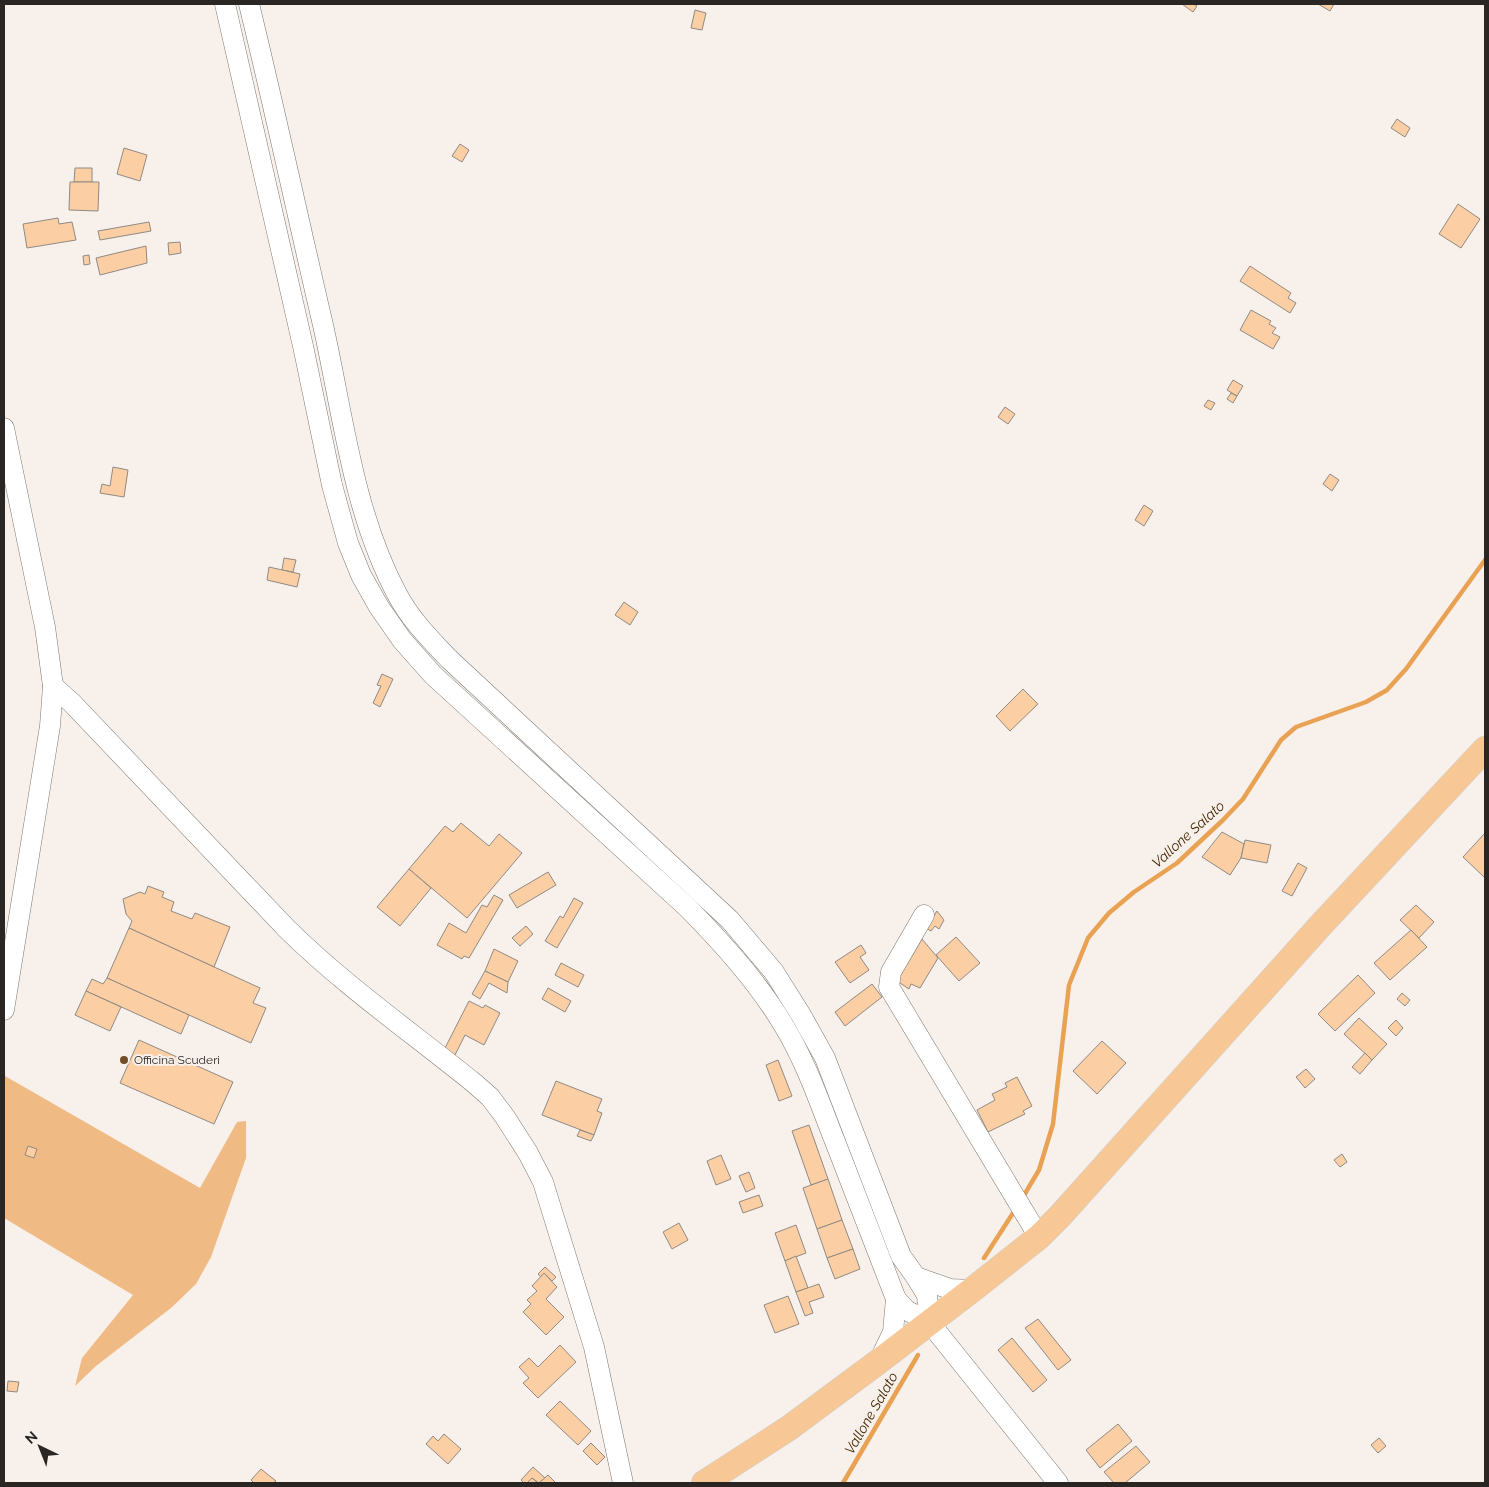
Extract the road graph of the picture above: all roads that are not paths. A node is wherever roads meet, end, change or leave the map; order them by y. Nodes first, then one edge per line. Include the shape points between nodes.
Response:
1 (225, 4) edge
2 (249, 4) edge
3 (4, 428) edge
4 (53, 686) junction
5 (1485, 749) edge
6 (924, 915) dead end
7 (4, 1010) edge
8 (1039, 1237) junction
9 (916, 1277) junction
10 (972, 1290) junction
11 (896, 1299) junction
12 (929, 1322) junction
13 (878, 1362) junction
14 (623, 1483) edge
15 (704, 1483) edge
16 (1058, 1483) edge

1 - 11 street via 332,485 348,543 361,575 402,640 433,675 688,908 754,982 784,1026 805,1068
2 - 9 street via 355,477 370,534 397,596 418,626 449,659 716,906 774,972 825,1058 901,1256
3 - 4 street via 45,628
4 - 7 street via 50,726
4 - 14 street via 313,955 474,1083 505,1117 528,1153 554,1211 594,1347
5 - 8 main road
6 - 8 street via 891,972 889,986
8 - 10 main road
9 - 10 street via 950,1289
9 - 12 street via 927,1295
10 - 12 main road
11 - 12 street via 906,1310
11 - 13 street via 893,1332
12 - 13 main road
12 - 16 street
13 - 15 main road via 790,1428

